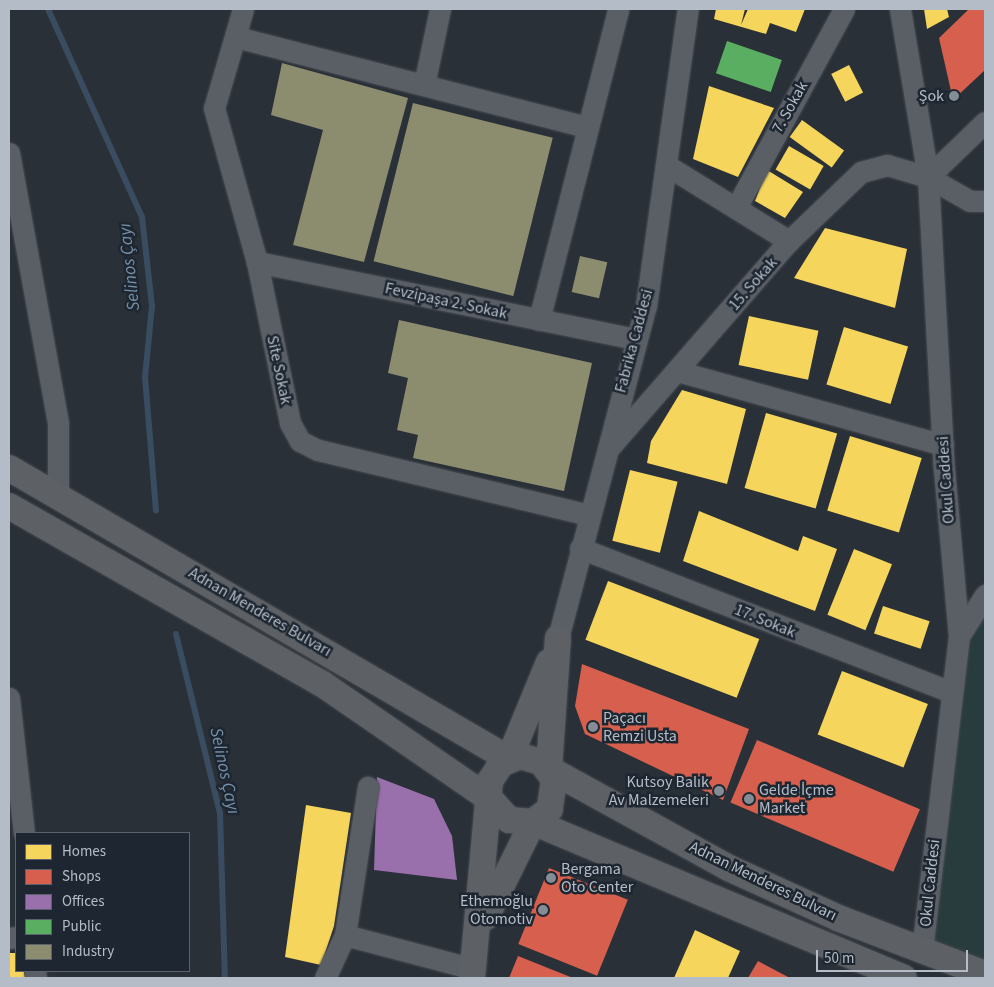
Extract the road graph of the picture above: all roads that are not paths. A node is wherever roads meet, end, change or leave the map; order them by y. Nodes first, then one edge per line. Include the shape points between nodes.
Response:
1 (243, 9) edge
2 (440, 9) edge
3 (618, 9) edge
4 (688, 9) edge
5 (844, 9) edge
6 (900, 9) edge
7 (236, 37) junction
8 (424, 85) junction
9 (985, 122) edge
10 (586, 128) junction
11 (9, 153) edge
12 (666, 165) junction
13 (928, 177) junction
14 (985, 201) edge
15 (736, 206) junction
16 (788, 241) junction
17 (256, 262) junction
18 (539, 320) junction
19 (636, 339) junction
20 (676, 371) junction
21 (943, 445) junction
22 (604, 454) junction
23 (9, 468) edge
24 (58, 495) junction
25 (9, 506) edge
26 (589, 515) junction
27 (580, 548) junction
28 (985, 595) edge
29 (959, 636) junction
30 (558, 638) junction
31 (951, 692) junction
32 (9, 698) edge
33 (509, 759) junction
34 (549, 769) junction
35 (368, 787) dead end
36 (490, 800) junction
37 (532, 822) junction
38 (24, 832) edge
39 (479, 931) junction
40 (345, 935) junction
41 (922, 951) junction
42 (473, 973) edge
43 (985, 974) edge
44 (325, 978) edge
45 (904, 978) edge

1 - 7 street, Site Sokak
2 - 8 street
3 - 10 street
4 - 12 street, Fabrika Caddesi
5 - 15 street, 7. Sokak
6 - 13 street, Okul Caddesi
7 - 8 street
7 - 17 street, Site Sokak via 214,108
8 - 10 street
9 - 13 street
10 - 18 street
11 - 24 street via 58,423
12 - 15 street
12 - 19 street, Fabrika Caddesi via 646,306
13 - 14 street, 15. Sokak via 970,201
13 - 16 street, 15. Sokak via 887,165 861,172
13 - 21 street, Okul Caddesi
15 - 16 street
16 - 20 street, 15. Sokak
17 - 18 street, Fevzipaşa 2. Sokak
17 - 26 street, Site Sokak via 290,423 300,441 318,450
18 - 19 street, Fevzipaşa 2. Sokak
19 - 22 street, Fabrika Caddesi
20 - 21 street
20 - 22 street, 15. Sokak
21 - 29 street, Okul Caddesi
22 - 26 street, Fabrika Caddesi
23 - 24 main road, Adnan Menderes Bulvarı
24 - 33 main road, Adnan Menderes Bulvarı
25 - 36 main road, Adnan Menderes Bulvarı via 321,683
26 - 27 street, Fabrika Caddesi
27 - 30 street, Fabrika Caddesi
27 - 31 street, 17. Sokak
28 - 29 street
29 - 31 street, Okul Caddesi
30 - 33 main road
30 - 34 main road
31 - 41 street, Okul Caddesi
32 - 38 street
33 - 34 main road via 531,757
33 - 36 main road via 494,772
34 - 37 main road via 554,800
34 - 41 main road, Adnan Menderes Bulvarı via 729,868
35 - 40 street
36 - 37 main road via 508,820
36 - 39 main road
37 - 39 main road
37 - 45 main road, Adnan Menderes Bulvarı
39 - 42 main road
40 - 42 street
40 - 44 street
41 - 43 main road, Adnan Menderes Bulvarı

